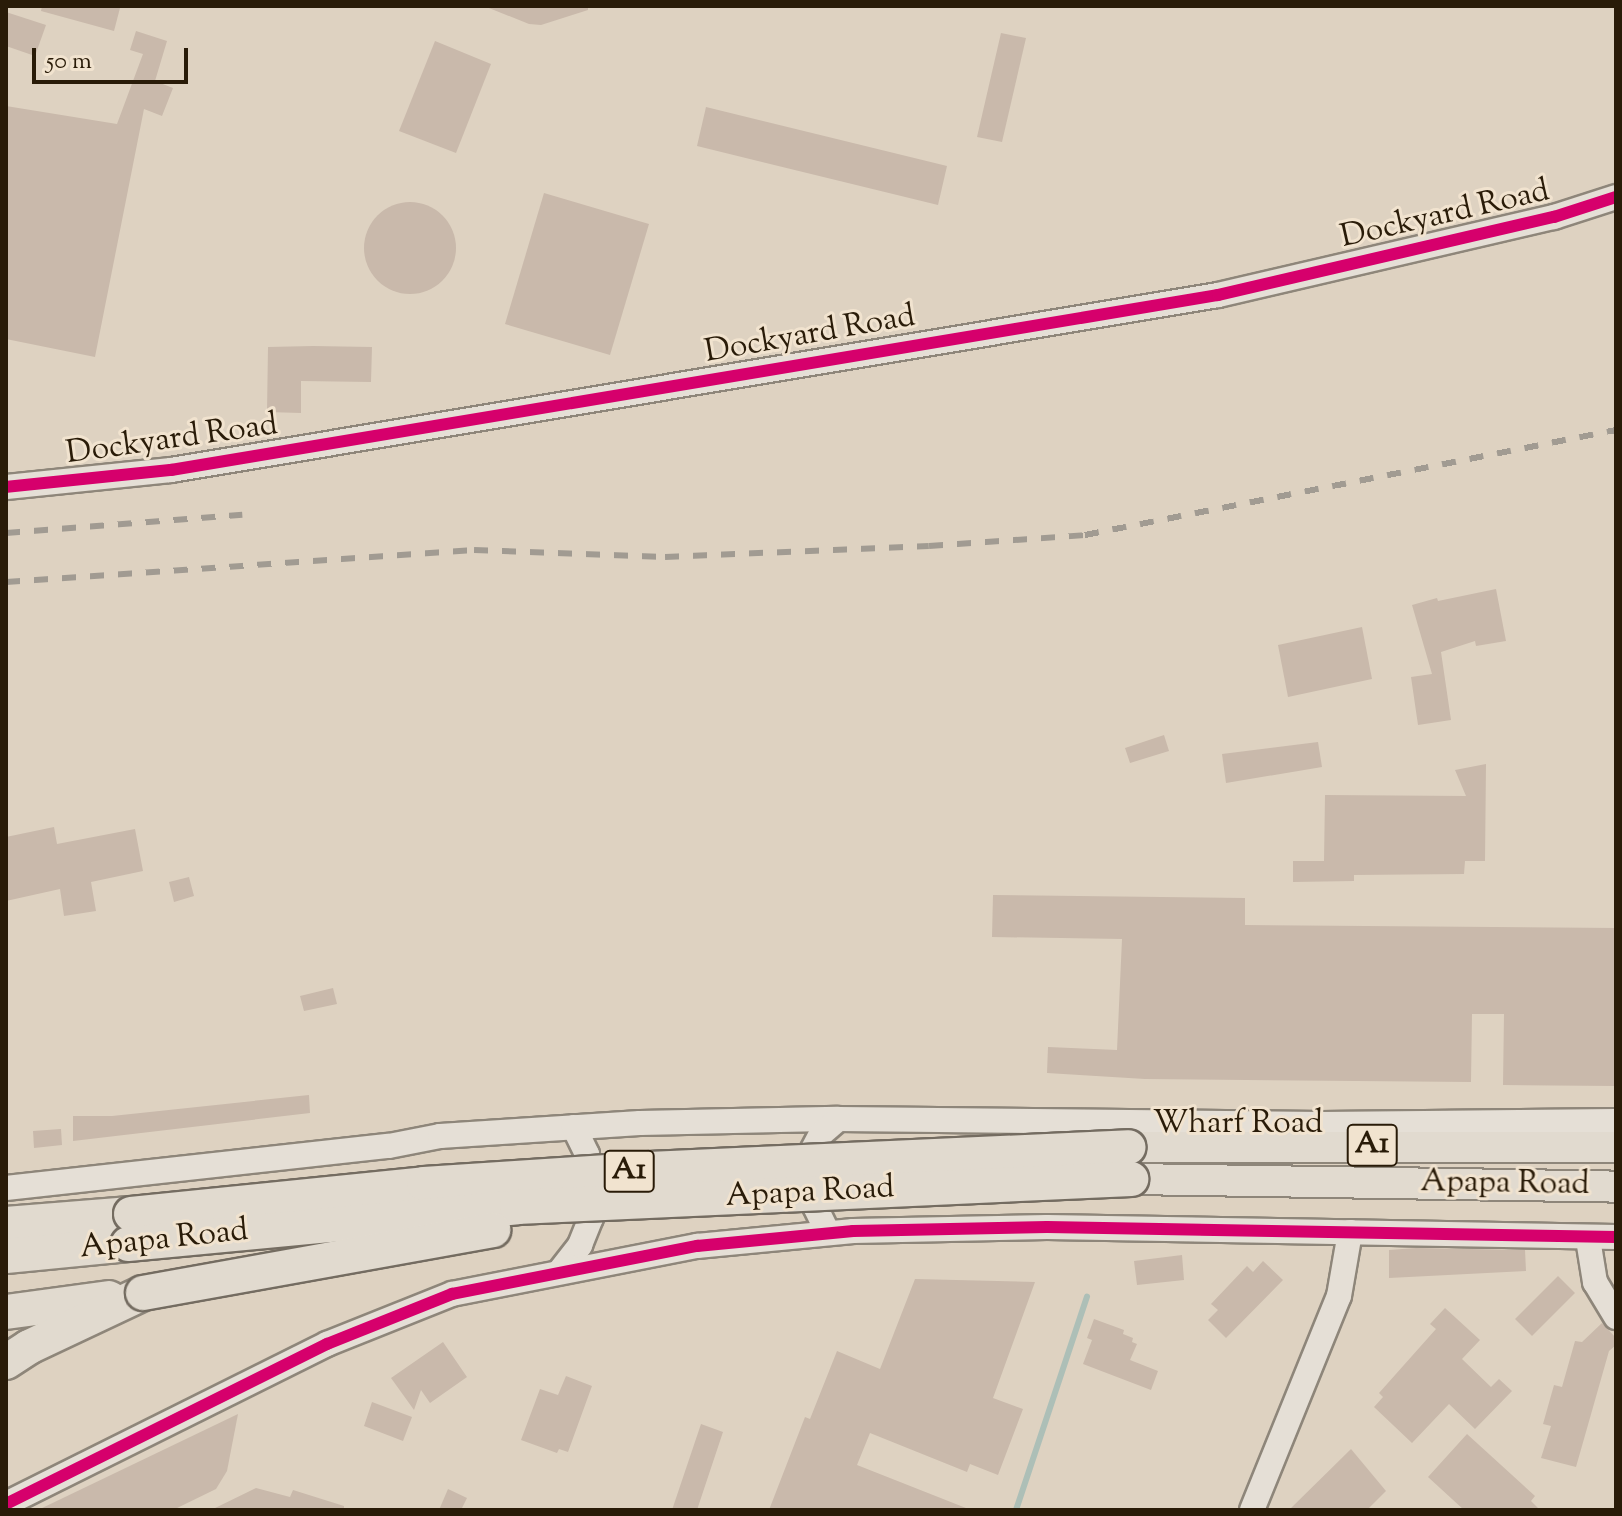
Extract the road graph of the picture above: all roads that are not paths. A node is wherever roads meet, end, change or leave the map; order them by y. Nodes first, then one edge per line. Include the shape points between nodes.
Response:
1 (1616, 197) edge
2 (6, 487) edge
3 (838, 1119) junction
4 (1616, 1121) edge
5 (574, 1127) junction
6 (1616, 1147) edge
7 (1129, 1163) junction
8 (1616, 1187) edge
9 (6, 1188) edge
10 (683, 1199) junction
11 (6, 1224) edge
12 (1350, 1232) junction
13 (828, 1233) junction
14 (1616, 1237) edge
15 (1588, 1239) junction
16 (6, 1256) edge
17 (560, 1271) junction
18 (143, 1293) junction
19 (6, 1312) edge
20 (1616, 1317) edge
21 (6, 1362) edge
22 (6, 1504) edge
23 (1252, 1510) edge

1 - 2 street, Dockyard Road via 1554,217 1218,295 171,470
3 - 4 street, Wharf Road
3 - 5 street, Wharf Road
3 - 13 street via 812,1151 809,1176
5 - 9 street, Wharf Road via 440,1136
5 - 17 street via 587,1154 591,1218 580,1245
6 - 7 main road, Apapa Road / A1
7 - 8 main road, Apapa Road / A1
7 - 10 highway, Apapa Road / A1, bridge
7 - 11 highway, Apapa Road / A1, bridge via 649,1169 424,1184
10 - 16 highway, Apapa Road / A1, bridge via 517,1207
10 - 18 highway, bridge
12 - 13 street via 1047,1227
12 - 15 street
12 - 23 street via 1339,1296
13 - 17 street via 697,1246
14 - 15 street
15 - 20 street via 1595,1282
17 - 22 street via 452,1294 342,1338
18 - 19 highway
18 - 21 highway

